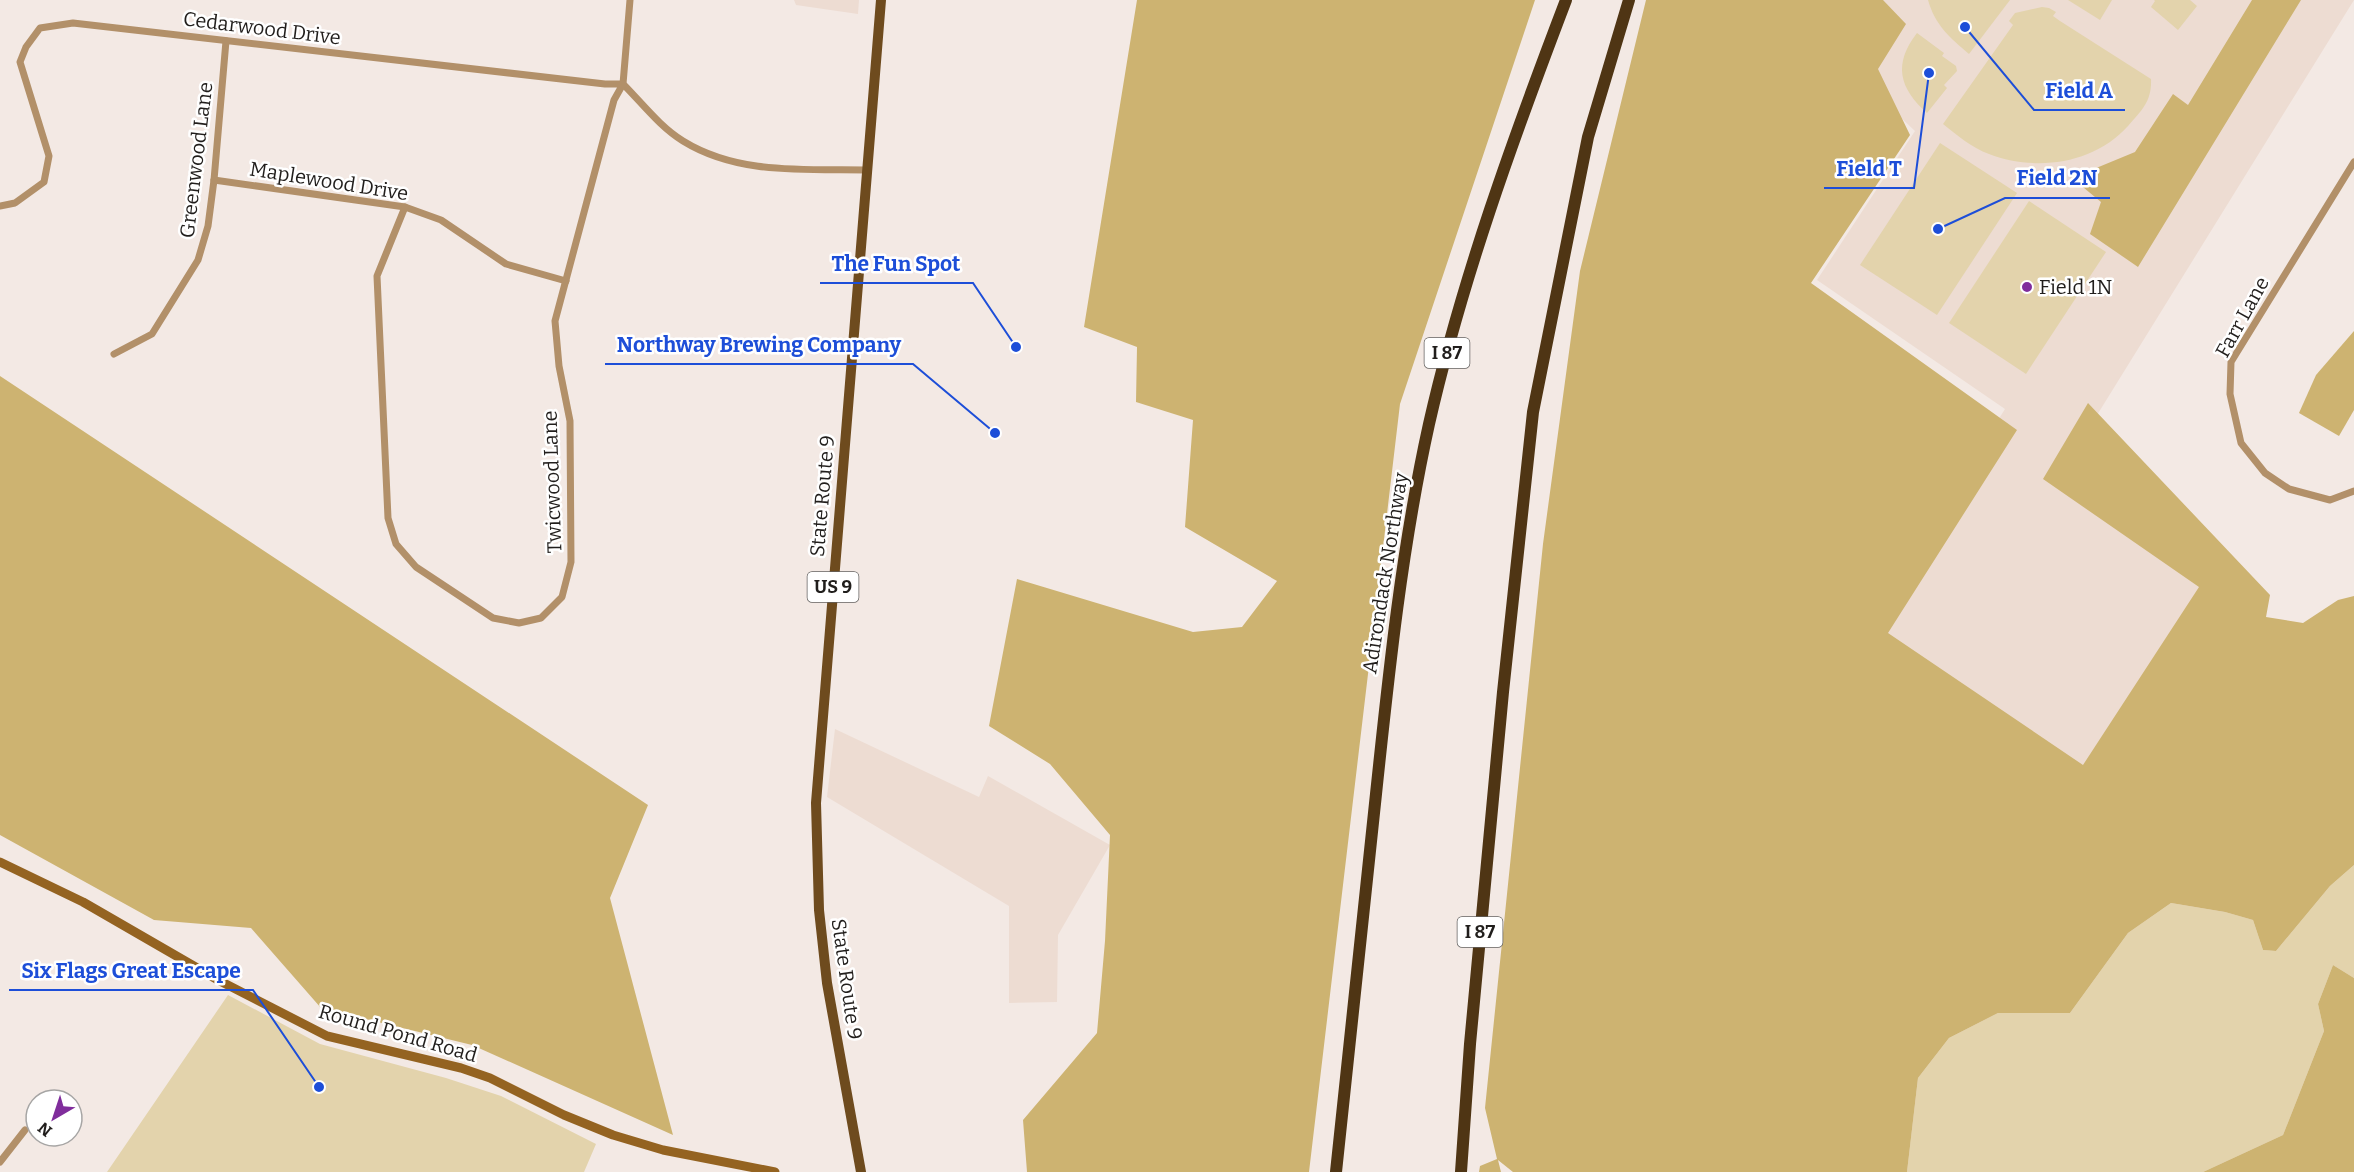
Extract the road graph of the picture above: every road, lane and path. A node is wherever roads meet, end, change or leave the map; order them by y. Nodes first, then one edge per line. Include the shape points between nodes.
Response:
1 (630, 0) edge
2 (881, 0) edge
3 (1566, 0) edge
4 (1629, 0) edge
5 (226, 41) junction
6 (623, 84) junction
7 (2354, 162) edge
8 (866, 170) junction
9 (214, 180) junction
10 (0, 207) edge
11 (405, 207) junction
12 (566, 281) junction
13 (114, 354) dead end
14 (2354, 491) edge
15 (0, 862) edge
16 (24, 1131) edge
17 (0, 1162) edge
18 (775, 1172) edge
19 (861, 1172) edge
20 (1336, 1172) edge
21 (1461, 1172) edge

1 - 6 street, Twicwood Lane
2 - 8 main road, State Route 9 / US 9
3 - 20 highway, Adirondack Northway / I 87 via 1468,276 1429,425 1409,525 1391,644
4 - 21 highway, I 87 via 1588,137 1533,412 1500,715
5 - 6 street, Cedarwood Drive
5 - 9 street, Greenwood Lane
5 - 10 street, Cedarwood Drive via 73,23 40,28 20,62 49,156 44,182 15,203
6 - 8 street via 681,140 712,157 754,167
6 - 12 street, Twicwood Lane via 614,100
7 - 14 street, Farr Lane via 2231,362 2229,394 2241,443 2265,473 2289,489 2330,500
8 - 19 main road, State Route 9 / US 9 via 816,803 819,910 826,972
9 - 11 street, Maplewood Drive
9 - 13 street, Greenwood Lane via 208,226 198,260 152,334
11 - 12 street, Maplewood Drive via 441,220 506,264
11 - 12 street, Twicwood Lane via 376,276 388,518 396,544 416,567 493,618 519,623 541,618 562,597 571,562 570,421 555,321
15 - 18 street, Round Pond Road via 83,902 218,980 327,1036 461,1068 614,1135 653,1147
16 - 17 street

